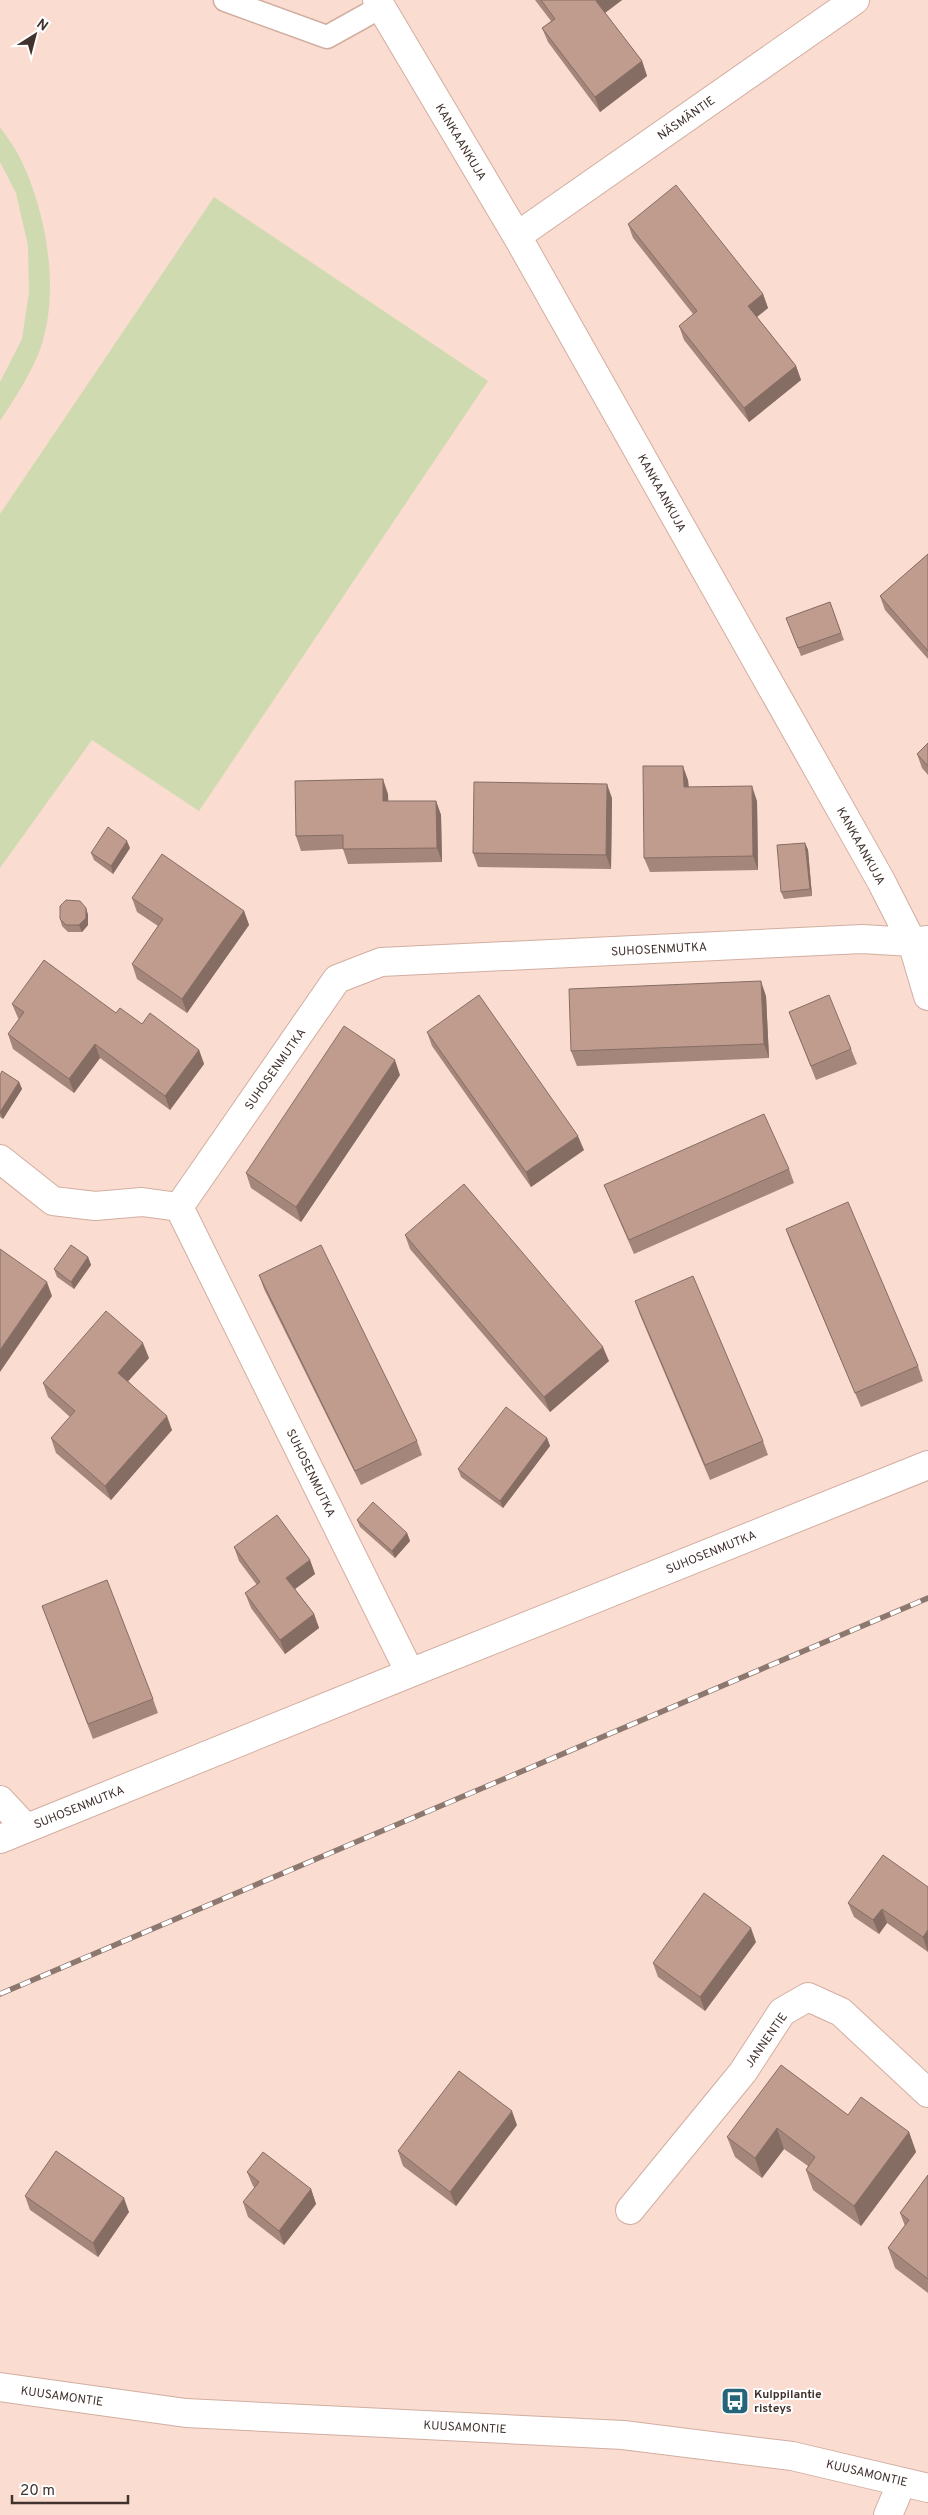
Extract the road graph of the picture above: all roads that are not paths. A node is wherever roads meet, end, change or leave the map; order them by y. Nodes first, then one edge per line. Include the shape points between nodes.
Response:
1 (225, 0) edge
2 (856, 0) edge
3 (379, 3) edge
4 (517, 236) junction
5 (920, 941) edge
6 (928, 996) edge
7 (0, 1158) edge
8 (179, 1207) junction
9 (928, 1465) edge
10 (410, 1673) junction
11 (0, 1800) edge
12 (26, 1828) junction
13 (0, 1839) edge
14 (928, 2093) edge
15 (630, 2210) dead end
16 (0, 2387) edge
17 (902, 2482) junction
18 (928, 2488) edge
19 (888, 2515) edge

1 - 3 lane via 327,37
2 - 4 street, NÄSMÄNTIE
3 - 4 street, KANKAANKUJA
4 - 5 street, KANKAANKUJA via 881,881
5 - 6 street, KANKAANKUJA
5 - 8 street, SUHOSENMUTKA via 862,939 381,962 337,979
7 - 8 street via 53,1201 95,1206 142,1202
8 - 10 street, SUHOSENMUTKA
9 - 10 street, SUHOSENMUTKA
10 - 12 street, SUHOSENMUTKA
11 - 12 street, SUHOSENMUTKA
12 - 13 street, SUHOSENMUTKA
14 - 15 street, JANNENTIE via 841,2012 808,1996 782,2012 743,2072
16 - 17 street, KUUSAMONTIE via 186,2413 623,2435 792,2456
17 - 18 street, KUUSAMONTIE
17 - 19 street

